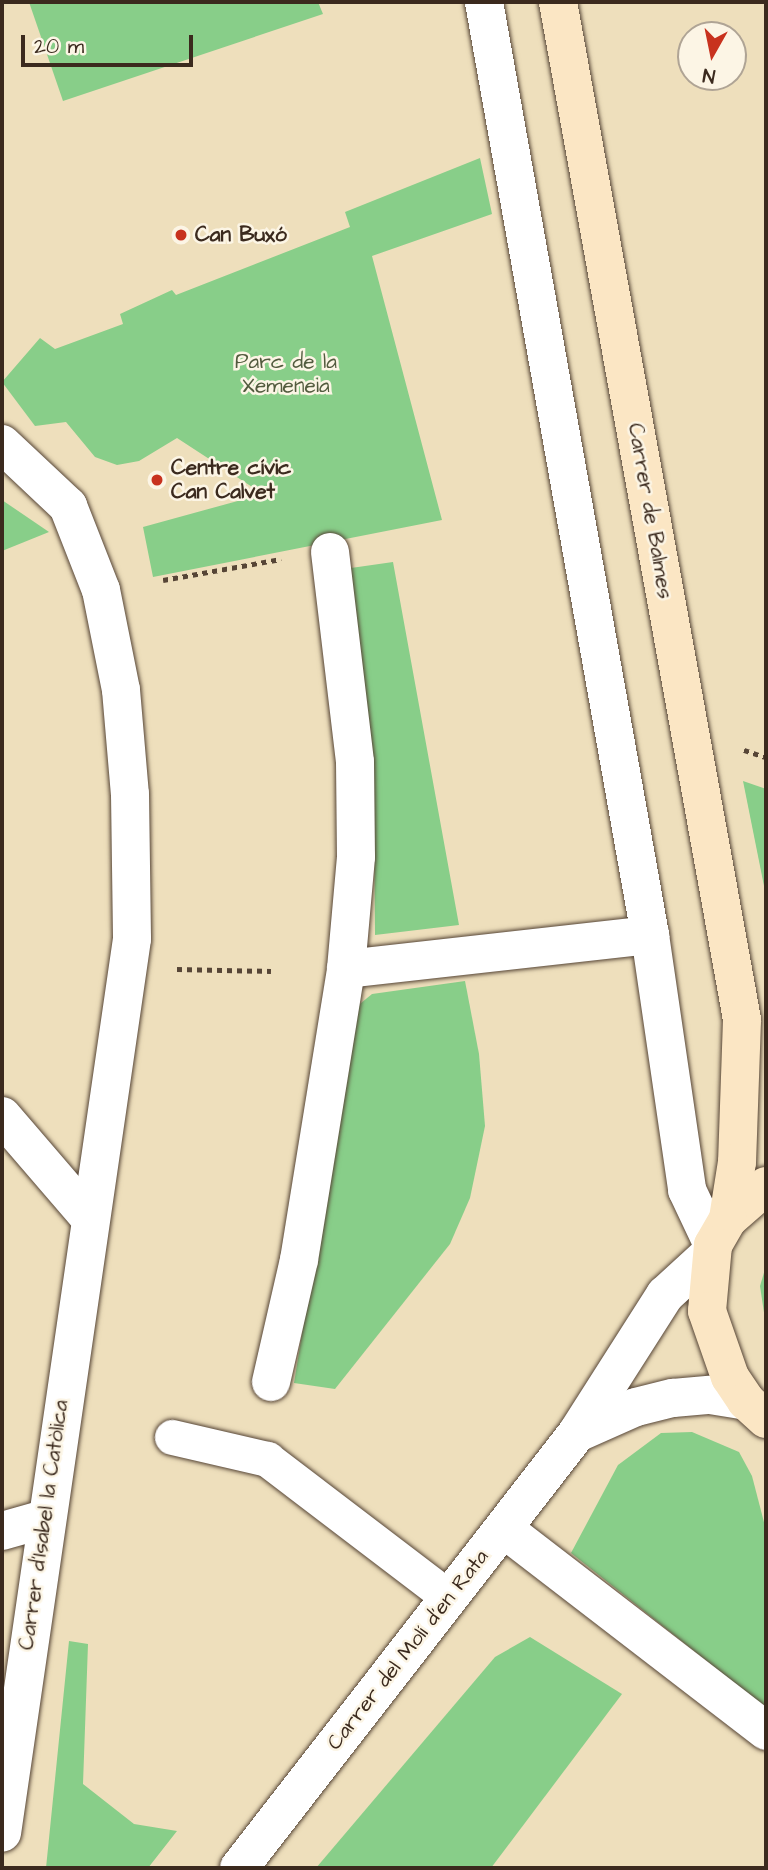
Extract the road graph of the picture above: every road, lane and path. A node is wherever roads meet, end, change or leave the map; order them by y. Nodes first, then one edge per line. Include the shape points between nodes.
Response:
1 (484, 2) edge
2 (558, 2) edge
3 (2, 444) edge
4 (330, 552) dead end
5 (289, 558) dead end
6 (163, 580) dead end
7 (650, 935) junction
8 (176, 969) dead end
9 (346, 969) junction
10 (271, 971) dead end
11 (742, 1020) junction
12 (766, 1055) edge
13 (2, 1116) edge
14 (766, 1186) edge
15 (89, 1217) junction
16 (718, 1239) junction
17 (271, 1382) dead end
18 (761, 1415) edge
19 (577, 1433) junction
20 (172, 1437) dead end
21 (44, 1519) junction
22 (503, 1529) junction
23 (2, 1531) edge
24 (447, 1596) junction
25 (766, 1731) edge
26 (2, 1833) edge
27 (239, 1868) edge

1 - 7 street
2 - 11 main road, Carrer de Balmes
3 - 15 street, Carrer d'Isabel la Catòlica via 68,506 101,590 121,690 130,794 131,968
4 - 9 street via 355,762 356,857
5 - 6 path
7 - 9 street
7 - 16 street via 687,1190
8 - 10 path
9 - 17 street via 299,1260
11 - 12 main road
11 - 16 main road via 737,1161
13 - 15 street
14 - 16 main road
15 - 21 street, Carrer d'Isabel la Catòlica
16 - 18 main road via 706,1311 718,1353
16 - 19 street, Carrer del Molí d'en Rata via 665,1296
18 - 19 street, Carrer del Molí d'en Rata via 710,1395 673,1398 636,1407
19 - 22 street, Carrer del Molí d'en Rata
20 - 24 lane via 267,1459
21 - 23 street
21 - 26 street, Carrer d'Isabel la Catòlica
22 - 24 street, Carrer del Molí d'en Rata
22 - 25 street
24 - 27 street, Carrer del Molí d'en Rata

